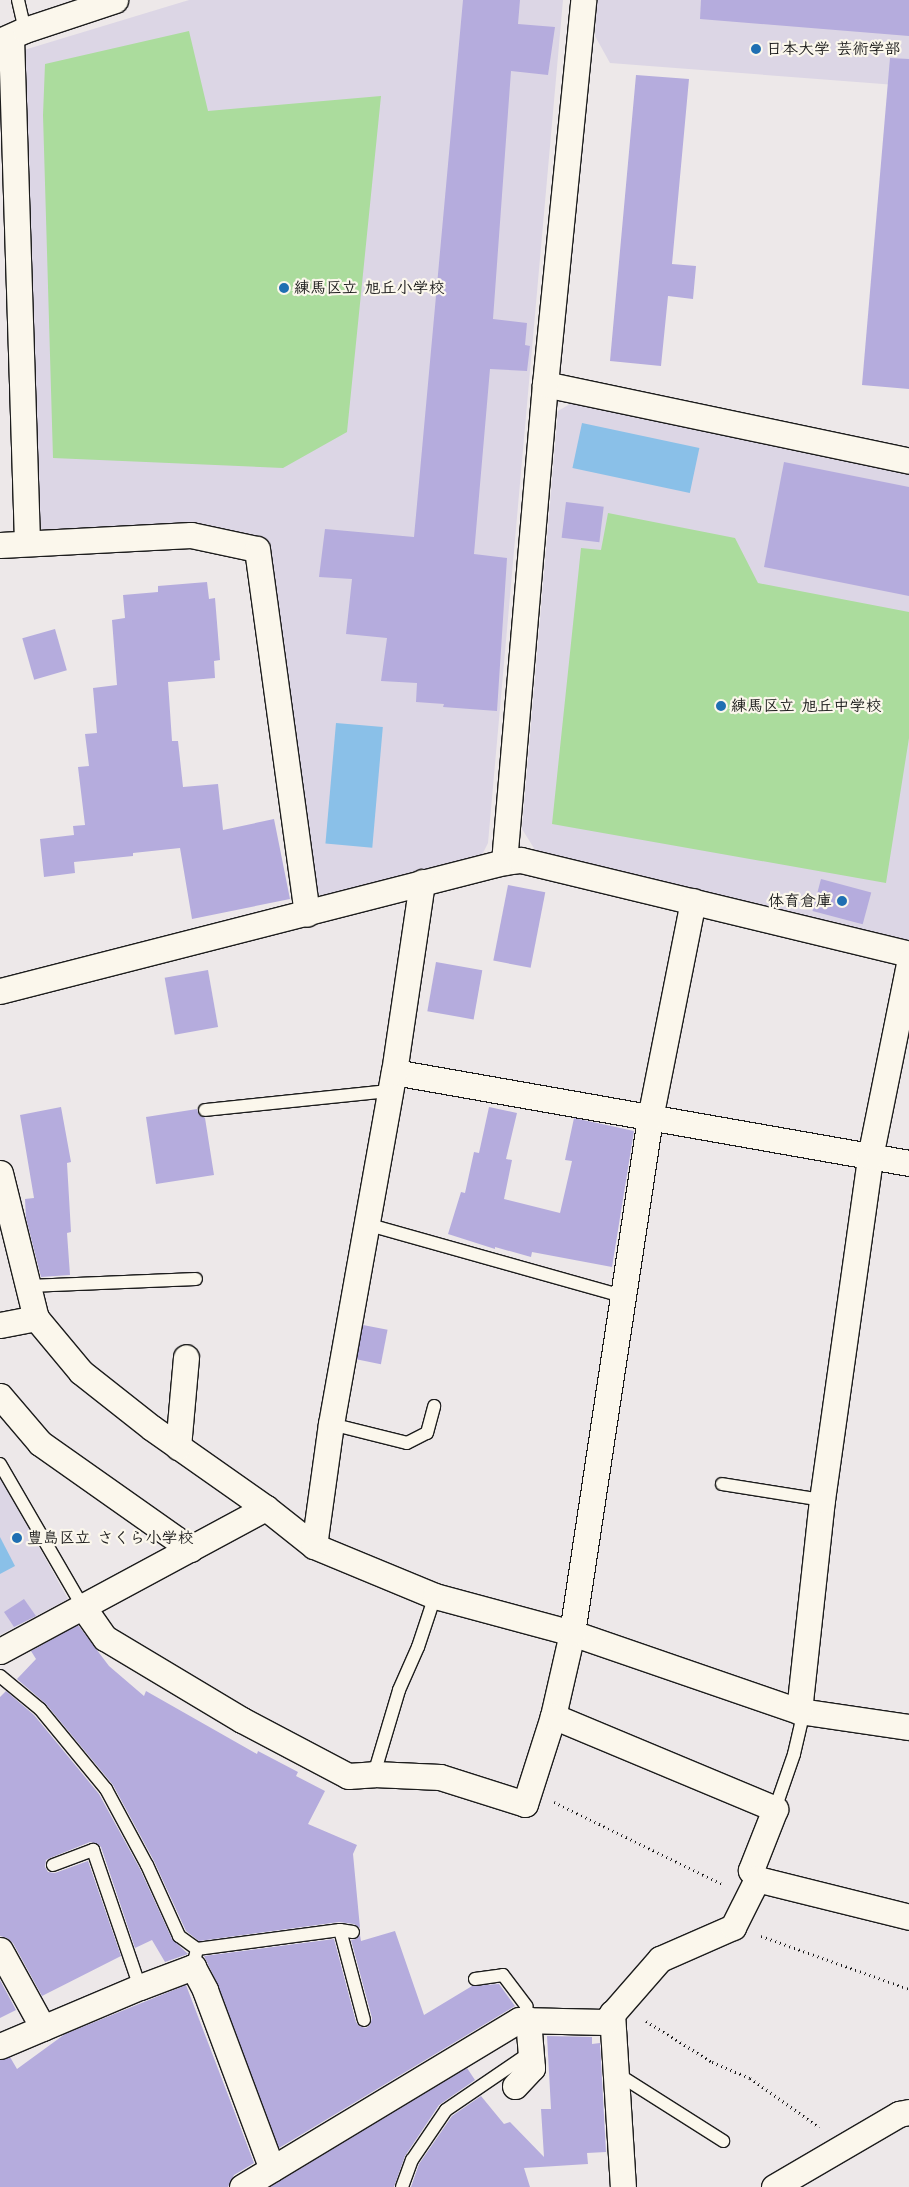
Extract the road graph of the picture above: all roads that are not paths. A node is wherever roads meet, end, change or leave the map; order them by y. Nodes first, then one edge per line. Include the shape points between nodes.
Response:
1 (18, 0) edge
2 (115, 0) edge
3 (583, 0) edge
4 (12, 36) edge
5 (9, 300) edge
6 (545, 384) junction
7 (909, 461) edge
8 (27, 542) junction
9 (0, 545) edge
10 (504, 862) junction
11 (422, 882) junction
12 (693, 901) junction
13 (307, 914) junction
14 (909, 954) edge
15 (909, 963) edge
16 (0, 990) edge
17 (392, 1081) junction
18 (204, 1110) dead end
19 (650, 1118) junction
20 (870, 1156) junction
21 (909, 1163) edge
22 (0, 1173) edge
23 (366, 1224) junction
24 (196, 1279) dead end
25 (29, 1286) junction
26 (623, 1296) junction
27 (36, 1318) junction
28 (0, 1325) edge
29 (186, 1357) dead end
30 (0, 1396) edge
31 (434, 1406) dead end
32 (331, 1424) junction
33 (178, 1446) junction
34 (0, 1464) edge
35 (722, 1484) dead end
36 (822, 1500) junction
37 (266, 1508) junction
38 (314, 1546) junction
39 (190, 1549) junction
40 (435, 1596) junction
41 (83, 1607) junction
42 (572, 1633) junction
43 (0, 1651) edge
44 (0, 1676) edge
45 (802, 1711) junction
46 (553, 1716) junction
47 (909, 1727) edge
48 (374, 1774) junction
49 (775, 1809) junction
50 (53, 1866) dead end
51 (753, 1888) junction
52 (909, 1917) edge
53 (0, 1950) edge
54 (195, 1958) junction
55 (475, 1979) dead end
56 (140, 1987) junction
57 (616, 2009) junction
58 (528, 2019) junction
59 (364, 2020) dead end
60 (43, 2028) junction
61 (0, 2046) edge
62 (531, 2052) junction
63 (616, 2073) junction
64 (515, 2086) dead end
65 (906, 2115) edge
66 (723, 2141) dead end
67 (272, 2169) junction
68 (242, 2187) edge
69 (402, 2187) edge
70 (623, 2187) edge
71 (774, 2187) edge

1 - 4 lane
2 - 4 street
3 - 6 street
4 - 5 street
5 - 8 street
6 - 7 street
6 - 10 street
8 - 9 street
8 - 13 street via 191,535 257,549
10 - 11 street
10 - 12 street via 521,860
11 - 13 street
11 - 17 street
12 - 14 street
12 - 19 street
13 - 16 street
15 - 20 street
17 - 18 lane
17 - 19 street
17 - 23 street
19 - 20 street
19 - 26 street
20 - 21 street
20 - 36 street
22 - 25 street
23 - 26 lane
23 - 32 street
24 - 25 lane
25 - 27 street
26 - 42 street
27 - 28 street
27 - 33 street via 81,1372
29 - 33 street
30 - 39 street via 40,1443
31 - 32 lane via 427,1433 407,1443
32 - 38 street
33 - 37 street
34 - 41 lane
35 - 36 lane
36 - 45 street
37 - 38 street
37 - 39 street
38 - 40 street
39 - 41 street
40 - 42 street
40 - 48 lane via 399,1690
41 - 43 street
41 - 48 street via 105,1638 242,1720 348,1776
42 - 45 street
42 - 46 street
44 - 54 lane via 40,1709 106,1788 179,1936
45 - 47 street
45 - 49 lane via 794,1754
46 - 48 street via 525,1804 440,1777
46 - 49 street
49 - 51 street via 750,1870
50 - 56 lane via 93,1850
51 - 52 street
51 - 57 street via 733,1927 660,1959
53 - 60 street
54 - 56 street
54 - 59 lane via 347,1931
54 - 67 street
55 - 58 lane via 503,1975 526,2006
56 - 60 street
57 - 58 street via 605,2022
57 - 63 street
58 - 62 street
58 - 67 street via 519,2020
60 - 61 street
62 - 64 street via 532,2068
62 - 69 lane via 446,2110 412,2160
63 - 66 lane
63 - 70 street
65 - 71 street
67 - 68 street

